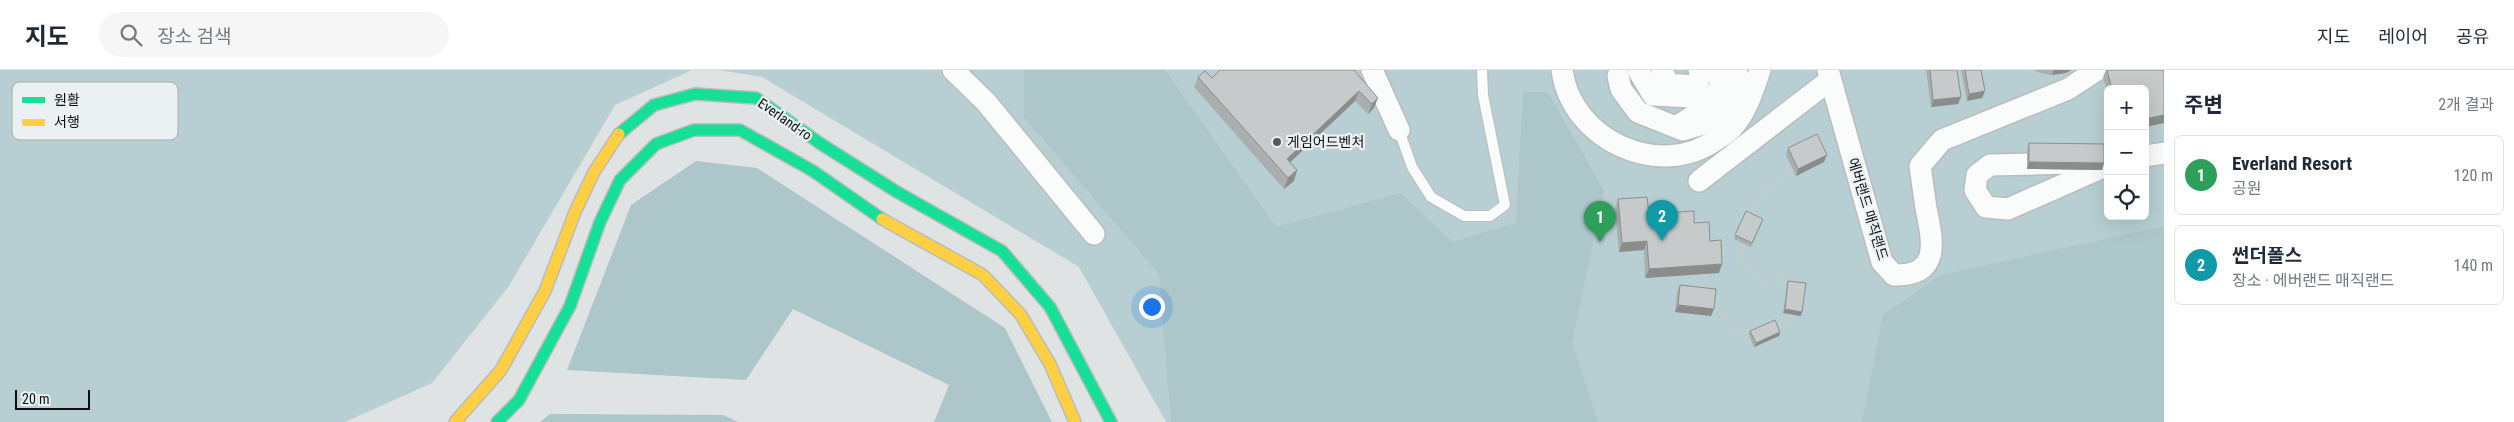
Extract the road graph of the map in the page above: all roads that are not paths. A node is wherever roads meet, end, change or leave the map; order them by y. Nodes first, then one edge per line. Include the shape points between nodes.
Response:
1 (953, 70) edge
2 (1372, 70) edge
3 (1482, 70) edge
4 (1562, 70) edge
5 (1638, 70) edge
6 (1662, 70) edge
7 (1717, 70) edge
8 (1736, 70) edge
9 (1760, 70) edge
10 (2097, 70) edge
11 (1829, 75) edge
12 (1618, 76) dead end
13 (1698, 78) edge
14 (1749, 103) junction
15 (1720, 119) junction
16 (1673, 127) junction
17 (1399, 130) joint
18 (2164, 154) edge
19 (2149, 156) edge
20 (2108, 163) edge
21 (1698, 181) dead end
22 (1094, 234) dead end
23 (455, 422) edge
24 (497, 422) edge
25 (1075, 422) edge
26 (1111, 422) edge

1 - 22 street via 986,102
2 - 17 street
3 - 17 lane via 1483,95 1505,205 1490,216 1464,216 1431,197 1412,167
4 - 14 street via 1574,104 1593,128 1615,144 1643,156 1678,156 1703,150 1731,129
5 - 13 street via 1654,94 1692,96
6 - 13 street via 1668,84
7 - 16 street via 1720,85 1708,104 1687,121
8 - 15 street via 1739,80
9 - 14 street
10 - 11 street, 에버랜드 매직랜드 via 2068,89 1942,140 1920,166 1933,242 1928,264 1912,276 1894,275 1882,262
11 - 21 street
12 - 16 street via 1621,89 1638,112
14 - 15 street
15 - 16 street via 1682,130
18 - 19 street
20 - 20 street via 2008,208 1986,207 1975,190 1978,175 1990,165
23 - 26 street, Everland-ro via 501,370 545,292 575,212 594,172 616,137 654,105 695,94 756,98 897,192 1002,251 1050,307
24 - 25 street, Everland-ro via 519,400 570,306 600,222 620,180 656,144 694,130 740,130 813,170 882,219 983,275 1020,315 1050,364

